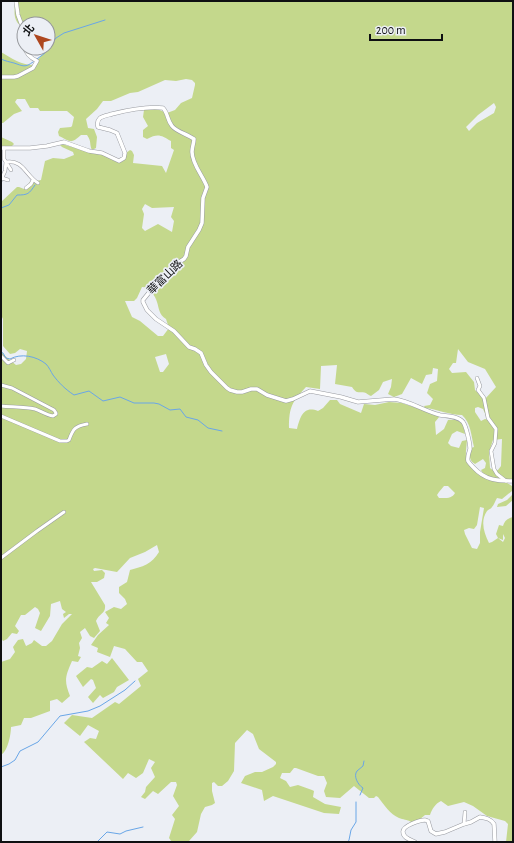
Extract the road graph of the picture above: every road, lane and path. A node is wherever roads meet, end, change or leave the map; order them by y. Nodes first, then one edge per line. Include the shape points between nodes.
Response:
1 (16, 1) edge
2 (18, 16) edge
3 (30, 56) edge
4 (1, 77) edge
5 (2, 148) edge
6 (6, 162) junction
7 (11, 170) dead end
8 (1, 179) edge
9 (8, 180) dead end
10 (33, 180) junction
11 (38, 183) dead end
12 (26, 188) dead end
13 (1, 356) edge
14 (14, 360) dead end
15 (477, 378) dead end
16 (1, 385) edge
17 (1, 406) edge
18 (1, 416) edge
19 (87, 424) dead end
20 (506, 481) junction
21 (513, 481) edge
22 (64, 512) dead end
23 (1, 558) edge
24 (465, 812) dead end
25 (464, 824) junction
26 (415, 842) edge
27 (495, 842) edge

1 - 2 street
3 - 4 street via 37,61 33,68 14,77
5 - 6 street
5 - 20 street, 華富山路 via 47,146 64,142 102,153 119,161 124,158 125,153 117,133 98,127 97,122 120,112 163,108 173,127 194,139 192,156 207,187 202,198 202,224 184,259 160,279 142,300 147,310 178,334 189,347 201,353 211,372 230,390 242,392 257,389 286,401 310,391 358,402 394,399 456,418 465,424 470,448 469,463 487,478
6 - 7 street
6 - 8 street
6 - 10 street via 19,164
8 - 9 street
10 - 11 street
10 - 12 street
13 - 14 street via 8,362
15 - 20 street via 480,386 478,390 484,398 488,418 496,429 495,443 491,451 494,469 496,474
16 - 17 street via 54,410 56,414 51,416 32,408
18 - 19 street via 60,441 69,440 75,428
20 - 21 street, 華富山路
22 - 23 street
24 - 25 street
25 - 26 street via 436,834 431,832 428,821 410,824 403,833 406,838
25 - 27 street via 480,817 493,821

